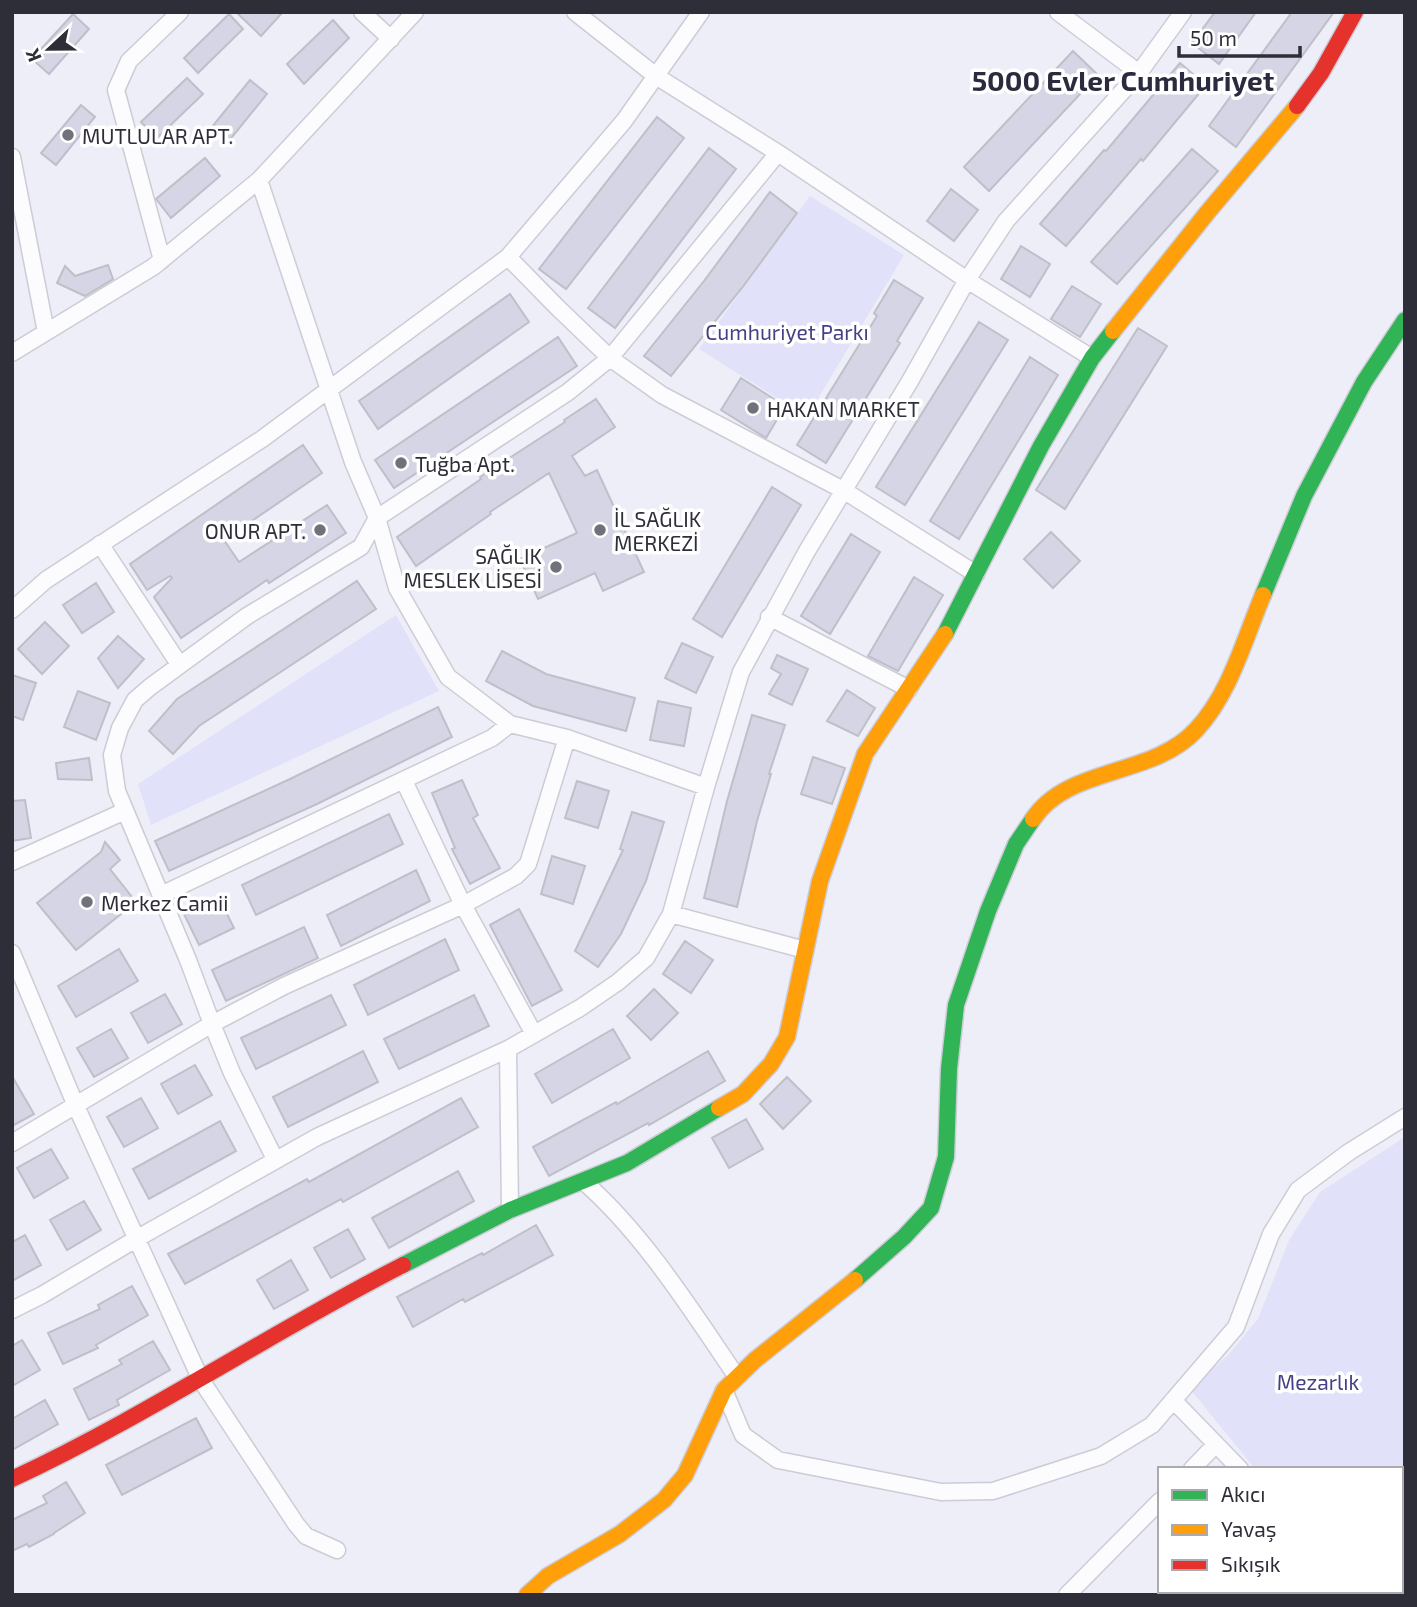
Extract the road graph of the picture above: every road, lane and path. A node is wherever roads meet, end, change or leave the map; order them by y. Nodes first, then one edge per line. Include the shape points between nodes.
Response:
1 (180, 12) edge
2 (362, 12) edge
3 (415, 12) edge
4 (575, 12) edge
5 (701, 12) edge
6 (1058, 12) edge
7 (1183, 12) edge
8 (1355, 12) edge
9 (391, 39) junction
10 (1139, 73) junction
11 (656, 76) junction
12 (778, 153) junction
13 (12, 158) edge
14 (259, 180) junction
15 (508, 257) junction
16 (162, 260) junction
17 (967, 280) junction
18 (1405, 320) edge
19 (46, 332) junction
20 (12, 353) edge
21 (610, 358) junction
22 (1092, 358) junction
23 (329, 388) junction
24 (843, 490) junction
25 (377, 518) junction
26 (100, 544) junction
27 (976, 573) junction
28 (12, 610) edge
29 (769, 617) junction
30 (179, 664) junction
31 (909, 689) junction
32 (510, 724) junction
33 (567, 738) junction
34 (404, 780) junction
35 (706, 787) junction
36 (125, 811) junction
37 (12, 862) edge
38 (161, 895) junction
39 (463, 905) junction
40 (671, 914) junction
41 (805, 950) junction
42 (12, 953) edge
43 (212, 1024) junction
44 (534, 1034) junction
45 (508, 1049) junction
46 (75, 1106) junction
47 (1405, 1117) edge
48 (12, 1143) edge
49 (275, 1159) junction
50 (583, 1181) junction
51 (510, 1210) junction
52 (136, 1238) junction
53 (12, 1310) edge
54 (737, 1377) junction
55 (201, 1380) junction
56 (724, 1390) junction
57 (1173, 1400) junction
58 (1216, 1444) junction
59 (1194, 1467) edge
60 (1238, 1467) edge
61 (12, 1479) edge
62 (1158, 1503) edge
63 (337, 1550) dead end
64 (527, 1595) edge
65 (1068, 1595) edge

1 - 16 street via 128,61 116,90
2 - 9 street
3 - 9 street
4 - 11 street
5 - 11 street
6 - 10 street
7 - 10 street
8 - 22 street via 1321,73 1280,128
9 - 14 street
10 - 17 street via 1006,220
11 - 12 street
11 - 15 street via 624,121
12 - 17 street
12 - 21 street
13 - 19 street
14 - 16 street
14 - 23 street
15 - 21 street
15 - 23 street
16 - 19 street
17 - 22 street
17 - 24 street
18 - 54 street via 1364,382 1304,496 1219,700 1195,732 1164,753 1076,786 1042,806 1016,844 956,1005 946,1157 931,1208 829,1303
19 - 20 street
21 - 24 street via 662,396
21 - 25 street via 568,392
22 - 27 street
23 - 25 street
23 - 26 street via 262,439
24 - 27 street
24 - 29 street
25 - 30 street via 361,547 247,616
25 - 32 street via 397,588 448,677
26 - 28 street via 46,580
26 - 30 street
27 - 31 street via 940,644
29 - 31 street
29 - 35 street via 741,672
30 - 36 street via 135,700 120,728 112,755
31 - 41 street via 865,754 820,881
32 - 33 street
32 - 34 street via 492,738
33 - 35 street
33 - 39 street via 528,864 516,876
34 - 38 street
34 - 39 street
35 - 40 street
36 - 37 street
36 - 38 street
38 - 43 street
39 - 43 street
39 - 44 street
40 - 41 street
40 - 44 street via 646,958 580,1008
41 - 50 street via 786,1037 771,1064 743,1094 627,1163
42 - 46 street
43 - 46 street
43 - 49 street
44 - 45 street
45 - 49 street
45 - 51 street
46 - 48 street
46 - 52 street
47 - 57 street via 1298,1190 1271,1234 1236,1327
49 - 52 street
50 - 51 street
50 - 54 street via 611,1205
51 - 55 street via 334,1300
52 - 53 street
52 - 55 street
54 - 56 street
55 - 61 street
55 - 63 street via 296,1524 306,1536
56 - 57 street via 743,1435 778,1460 941,1492 993,1491 1101,1456 1152,1425
56 - 64 street via 685,1475 664,1500 620,1534 548,1576
57 - 58 street
58 - 59 street
58 - 60 street
62 - 65 street

